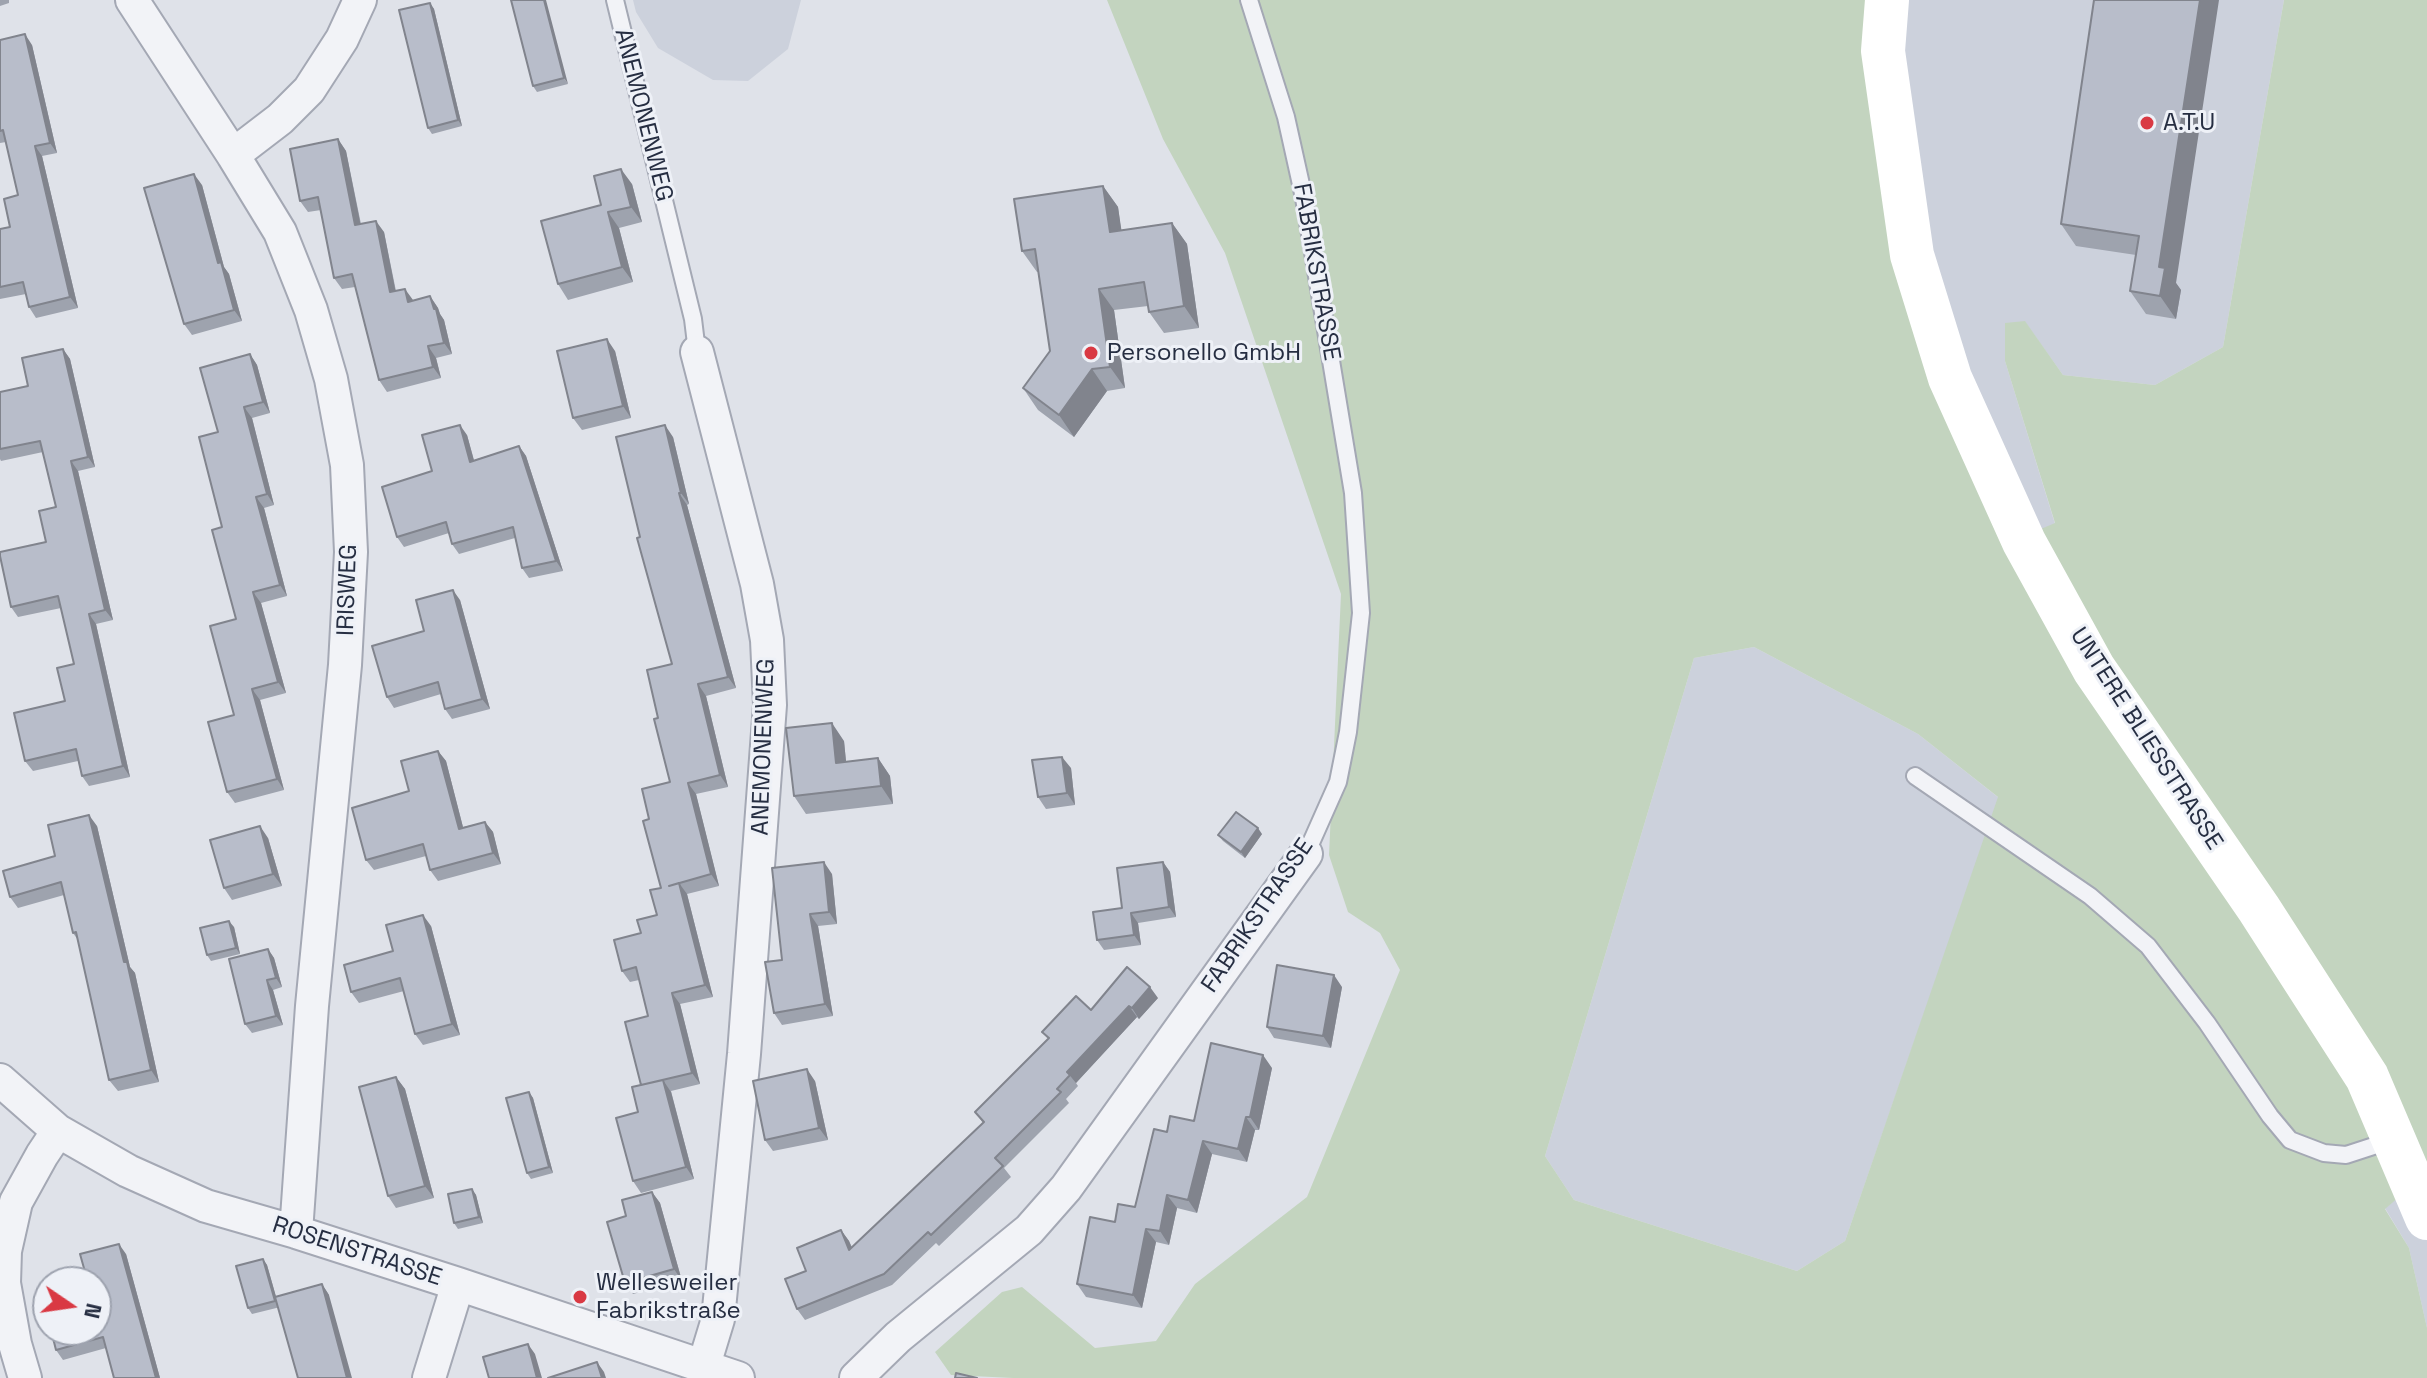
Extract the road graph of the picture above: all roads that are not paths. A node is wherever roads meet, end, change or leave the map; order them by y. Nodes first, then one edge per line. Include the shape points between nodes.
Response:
1 (132, 0) edge
2 (360, 0) edge
3 (615, 0) edge
4 (1249, 0) edge
5 (1887, 0) edge
6 (233, 155) junction
7 (697, 352) joint
8 (1915, 776) dead end
9 (1306, 854) joint
10 (0, 1080) edge
11 (58, 1131) junction
12 (2394, 1140) junction
13 (2427, 1218) edge
14 (296, 1232) junction
15 (458, 1284) junction
16 (704, 1365) junction
17 (25, 1378) edge
18 (429, 1378) edge
19 (738, 1378) edge
20 (856, 1378) edge

1 - 6 street, IRISWEG
2 - 6 street via 309,90
3 - 7 lane, ANEMONENWEG
4 - 9 lane, FABRIKSTRASSE via 1301,185 1353,493 1361,613 1348,732 1338,782
5 - 12 main road, UNTERE BLIESSTRASSE via 1883,51 1912,255 1950,378 2024,542 2094,669 2367,1077
6 - 14 street, IRISWEG via 280,232 311,310 347,465 351,552 345,665
7 - 16 street, ANEMONENWEG via 757,584 770,705 718,1319
8 - 12 lane via 2090,896 2148,946 2290,1140 2346,1155
9 - 20 street, FABRIKSTRASSE via 1066,1188 1029,1230
10 - 11 street, ROSENSTRASSE
11 - 14 street, ROSENSTRASSE via 128,1171 206,1206
11 - 17 street via 16,1202 5,1251 4,1283
12 - 13 main road, UNTERE BLIESSTRASSE
14 - 15 street, ROSENSTRASSE
15 - 16 street, ROSENSTRASSE
15 - 18 street
16 - 19 street, ROSENSTRASSE

